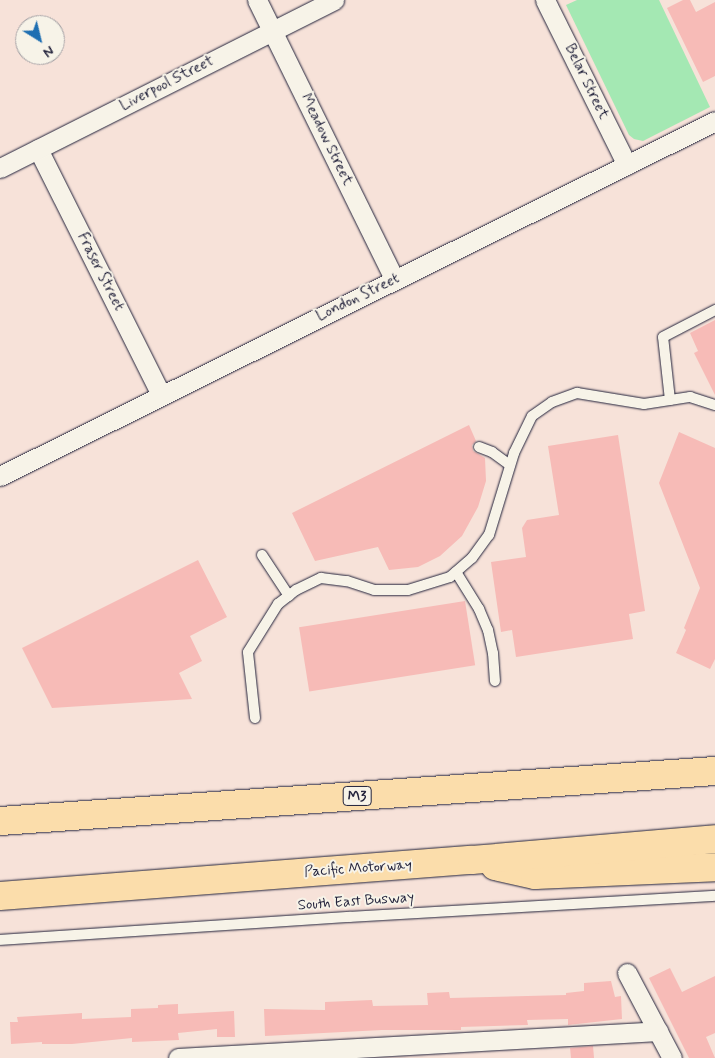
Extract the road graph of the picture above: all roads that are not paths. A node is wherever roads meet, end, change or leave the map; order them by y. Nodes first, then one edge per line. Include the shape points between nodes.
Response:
1 (257, 0) edge
2 (334, 0) edge
3 (545, 0) edge
4 (272, 31) junction
5 (715, 121) edge
6 (38, 149) junction
7 (627, 165) junction
8 (0, 168) edge
9 (395, 280) junction
10 (715, 310) edge
11 (161, 396) junction
12 (670, 400) junction
13 (715, 405) edge
14 (480, 447) dead end
15 (510, 465) junction
16 (0, 476) edge
17 (262, 555) dead end
18 (456, 572) junction
19 (290, 596) junction
20 (495, 681) dead end
21 (254, 718) dead end
22 (709, 769) edge
23 (0, 821) edge
24 (715, 839) edge
25 (472, 860) junction
26 (715, 867) edge
27 (0, 896) edge
28 (715, 896) edge
29 (0, 940) edge
30 (627, 973) dead end
31 (658, 1031) junction
32 (381, 1053) edge
33 (240, 1057) edge
34 (178, 1058) edge
35 (672, 1058) edge

1 - 4 street, Meadow Street
2 - 4 street, Liverpool Street
3 - 7 street, Belar Street
4 - 6 street, Liverpool Street
4 - 9 street, Meadow Street
5 - 7 street, London Street
6 - 8 street, Liverpool Street
6 - 11 street, Fraser Street
7 - 9 street, London Street
9 - 11 street, London Street
10 - 12 lane via 663,337
11 - 16 street, London Street
12 - 13 lane via 690,397
12 - 15 lane via 644,404 577,392 552,402 532,416
14 - 15 lane
15 - 18 lane via 489,535 472,558
17 - 19 lane
18 - 19 lane via 450,577 408,590 374,590 347,581 321,578
18 - 20 lane via 488,630 494,653
19 - 21 lane via 278,604 248,652
22 - 23 highway, M3
24 - 25 highway, Pacific Motorway
25 - 26 highway via 535,875
25 - 27 highway, Pacific Motorway
28 - 29 lane, South East Busway
30 - 31 street
31 - 32 street
31 - 35 street
32 - 33 street
33 - 34 street

